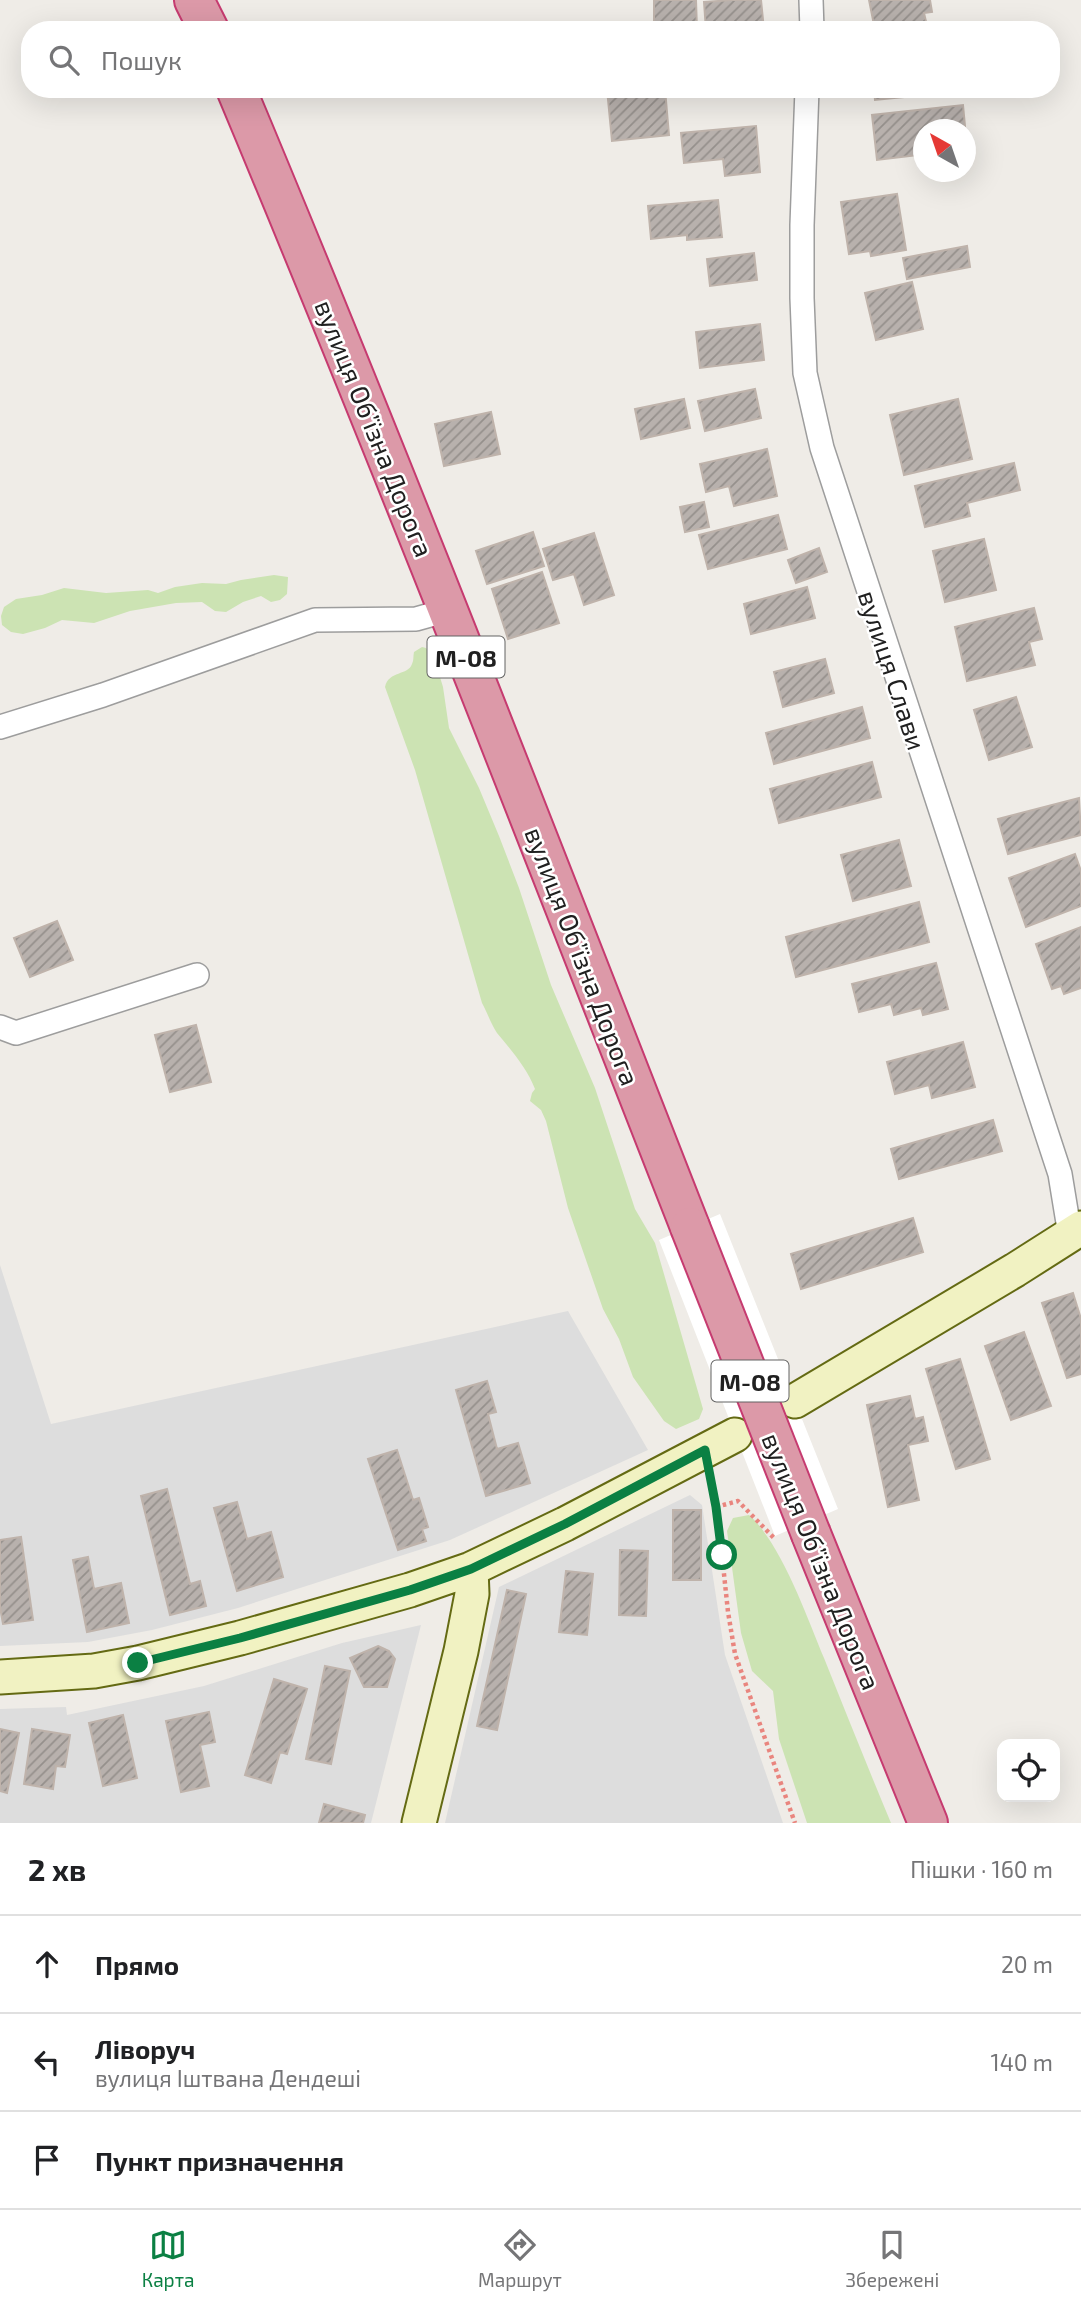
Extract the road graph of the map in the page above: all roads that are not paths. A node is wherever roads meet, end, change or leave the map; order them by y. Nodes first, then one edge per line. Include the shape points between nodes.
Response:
1 (194, 0) edge
2 (811, 0) edge
3 (204, 21) edge
4 (812, 21) edge
5 (240, 98) edge
6 (807, 98) edge
7 (448, 610) junction
8 (0, 727) edge
9 (197, 975) dead end
10 (0, 1027) edge
11 (1075, 1232) edge
12 (795, 1401) dead end
13 (735, 1434) dead end
14 (471, 1569) junction
15 (0, 1677) edge
16 (419, 1823) edge
17 (928, 1823) edge

1 - 3 highway
2 - 4 street
5 - 7 highway, вулиця Обʼїзна Дорога / М-08
6 - 11 street, вулиця Слави via 802,298 806,373 822,448 1060,1174
7 - 8 street via 416,619 316,620
7 - 17 highway, вулиця Обʼїзна Дорога / М-08, bridge via 690,1227 797,1541
9 - 10 street via 16,1033
11 - 12 street
13 - 14 street
14 - 15 street via 240,1638 138,1663
14 - 16 street via 472,1594 461,1651

